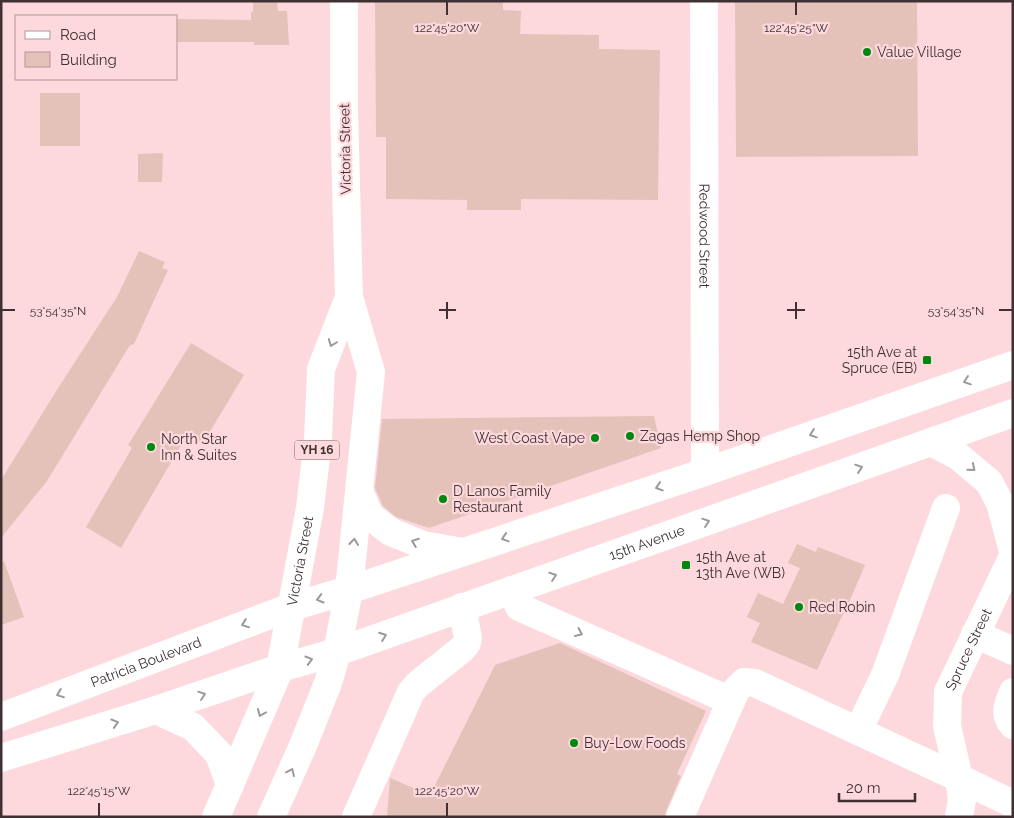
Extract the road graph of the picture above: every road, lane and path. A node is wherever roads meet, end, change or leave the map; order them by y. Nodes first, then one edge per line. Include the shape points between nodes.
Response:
1 (344, 1) edge
2 (704, 1) edge
3 (349, 297) junction
4 (1013, 365) edge
5 (1013, 413) edge
6 (931, 442) junction
7 (705, 472) junction
8 (359, 491) junction
9 (946, 508) dead end
10 (1013, 551) edge
11 (463, 552) junction
12 (1013, 556) edge
13 (349, 590) junction
14 (512, 590) junction
15 (291, 607) junction
16 (462, 607) junction
17 (975, 634) junction
18 (1013, 651) edge
19 (337, 652) junction
20 (280, 668) junction
21 (1013, 692) edge
22 (730, 701) junction
23 (156, 710) junction
24 (1, 717) edge
25 (1013, 725) edge
26 (858, 731) junction
27 (1, 758) edge
28 (959, 778) junction
29 (230, 785) junction
30 (1013, 804) edge
31 (216, 817) edge
32 (271, 817) edge
33 (356, 817) edge
34 (680, 817) edge
35 (959, 817) edge

1 - 3 main road, Victoria Street / YH 16
2 - 7 main road, Redwood Street
3 - 8 main road, Victoria Street / YH 16 via 371,372
3 -> 15 main road, Victoria Street / YH 16 via 321,370 311,498
4 -> 7 main road
5 - 6 main road, 15th Avenue
6 -> 10 main road via 958,456 989,482 1000,503
14 -> 6 main road, 15th Avenue
7 -> 11 main road
11 -> 8 main road via 423,545 391,532 370,516
13 -> 8 main road, Victoria Street / YH 16
9 - 26 main road via 885,674
11 - 13 main road
12 - 17 main road, Spruce Street
13 -> 15 main road
13 - 19 main road, Victoria Street / YH 16
14 - 16 main road, 15th Avenue
14 -> 22 main road via 518,606
15 - 20 main road, Victoria Street / YH 16
15 -> 24 main road, Patricia Boulevard
19 -> 16 main road, 15th Avenue
16 - 33 main road via 467,643 411,692
17 - 18 main road
17 - 28 main road, Spruce Street via 948,692 947,726
20 -> 19 main road, 15th Avenue
32 -> 19 main road, Victoria Street / YH 16 via 328,684
23 -> 20 main road
20 -> 29 main road, Victoria Street / YH 16
21 - 25 main road via 1006,714
22 - 26 main road via 744,682 755,684
22 - 34 main road
27 -> 23 main road
23 - 29 main road via 193,727 219,754
26 - 28 main road
28 - 30 main road
28 - 35 main road, Spruce Street via 962,800
29 - 31 main road, Victoria Street / YH 16

